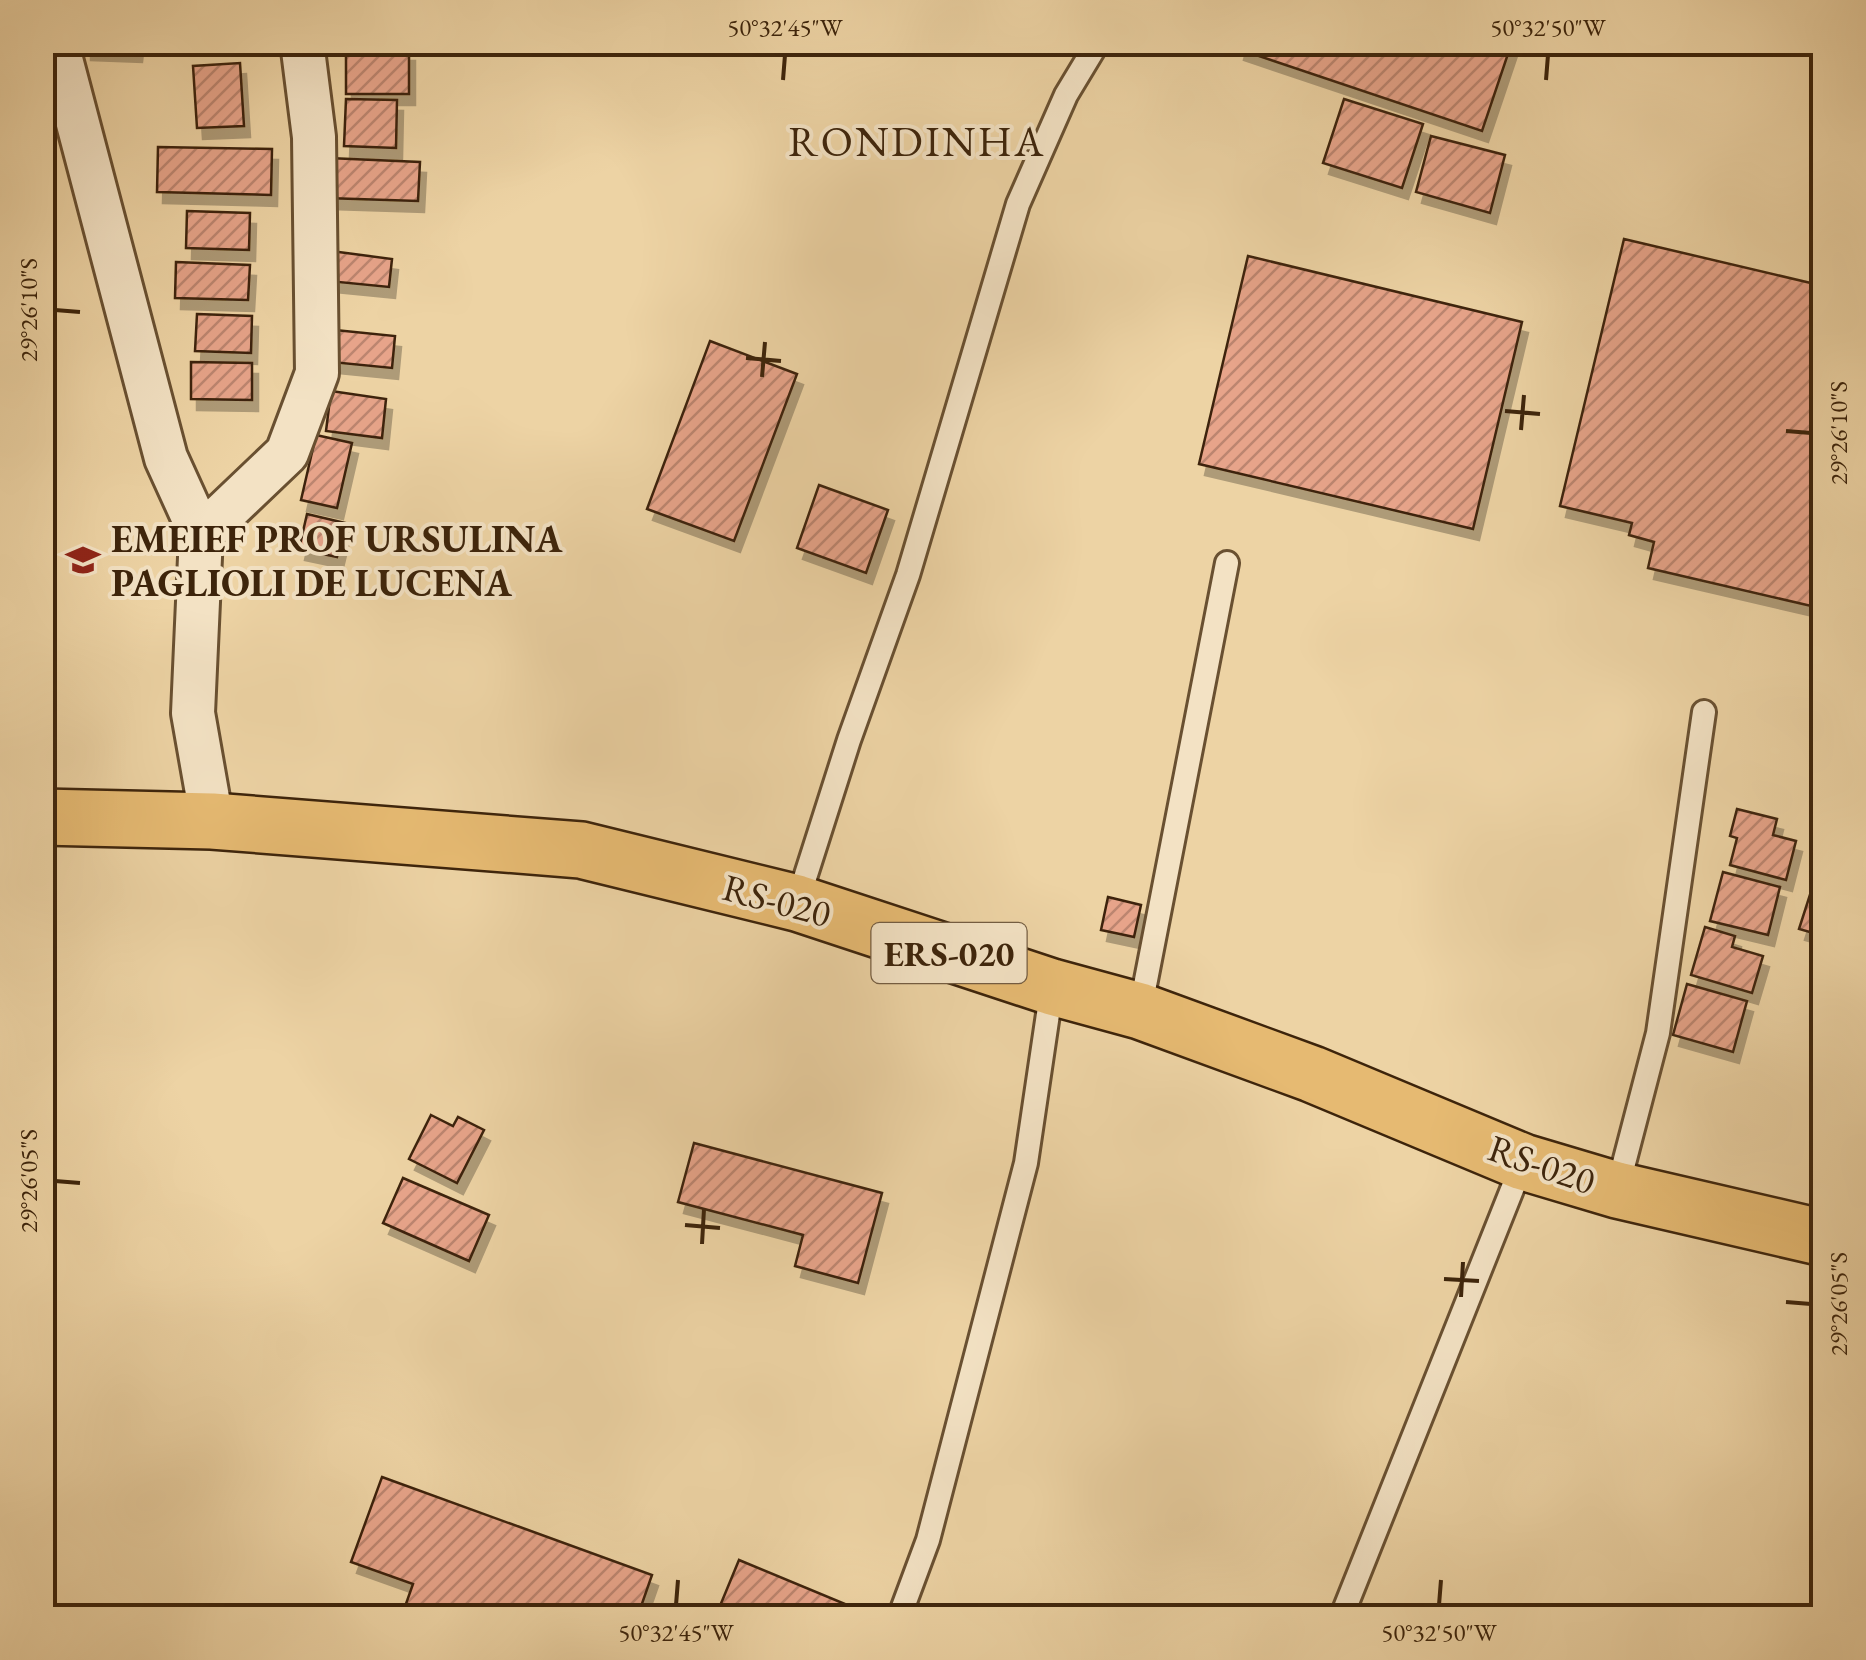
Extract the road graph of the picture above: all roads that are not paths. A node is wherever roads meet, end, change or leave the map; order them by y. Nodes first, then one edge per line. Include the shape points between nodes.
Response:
1 (59, 42) edge
2 (302, 42) edge
3 (1098, 42) edge
4 (201, 535) junction
5 (1228, 563) dead end
6 (1704, 712) dead end
7 (42, 817) edge
8 (212, 821) junction
9 (796, 903) junction
10 (1052, 987) junction
11 (1140, 1012) junction
12 (1523, 1162) junction
13 (1617, 1190) junction
14 (1823, 1234) edge
15 (899, 1618) edge
16 (1341, 1618) edge

1 - 4 street via 166,458
2 - 4 street via 314,137 317,374 287,453
3 - 9 lane via 1066,95 1018,204 908,575
4 - 8 street via 193,713
5 - 11 lane
6 - 13 lane via 1658,1032
7 - 8 main road, RS-020 / ERS-020
8 - 9 main road, RS-020 / ERS-020 via 581,850
9 - 10 main road, RS-020 / ERS-020
10 - 11 main road, RS-020 / ERS-020
10 - 15 lane via 1026,1163 928,1540
11 - 12 main road, RS-020 / ERS-020
12 - 13 main road, RS-020 / ERS-020
12 - 16 lane
13 - 14 main road, RS-020 / ERS-020

